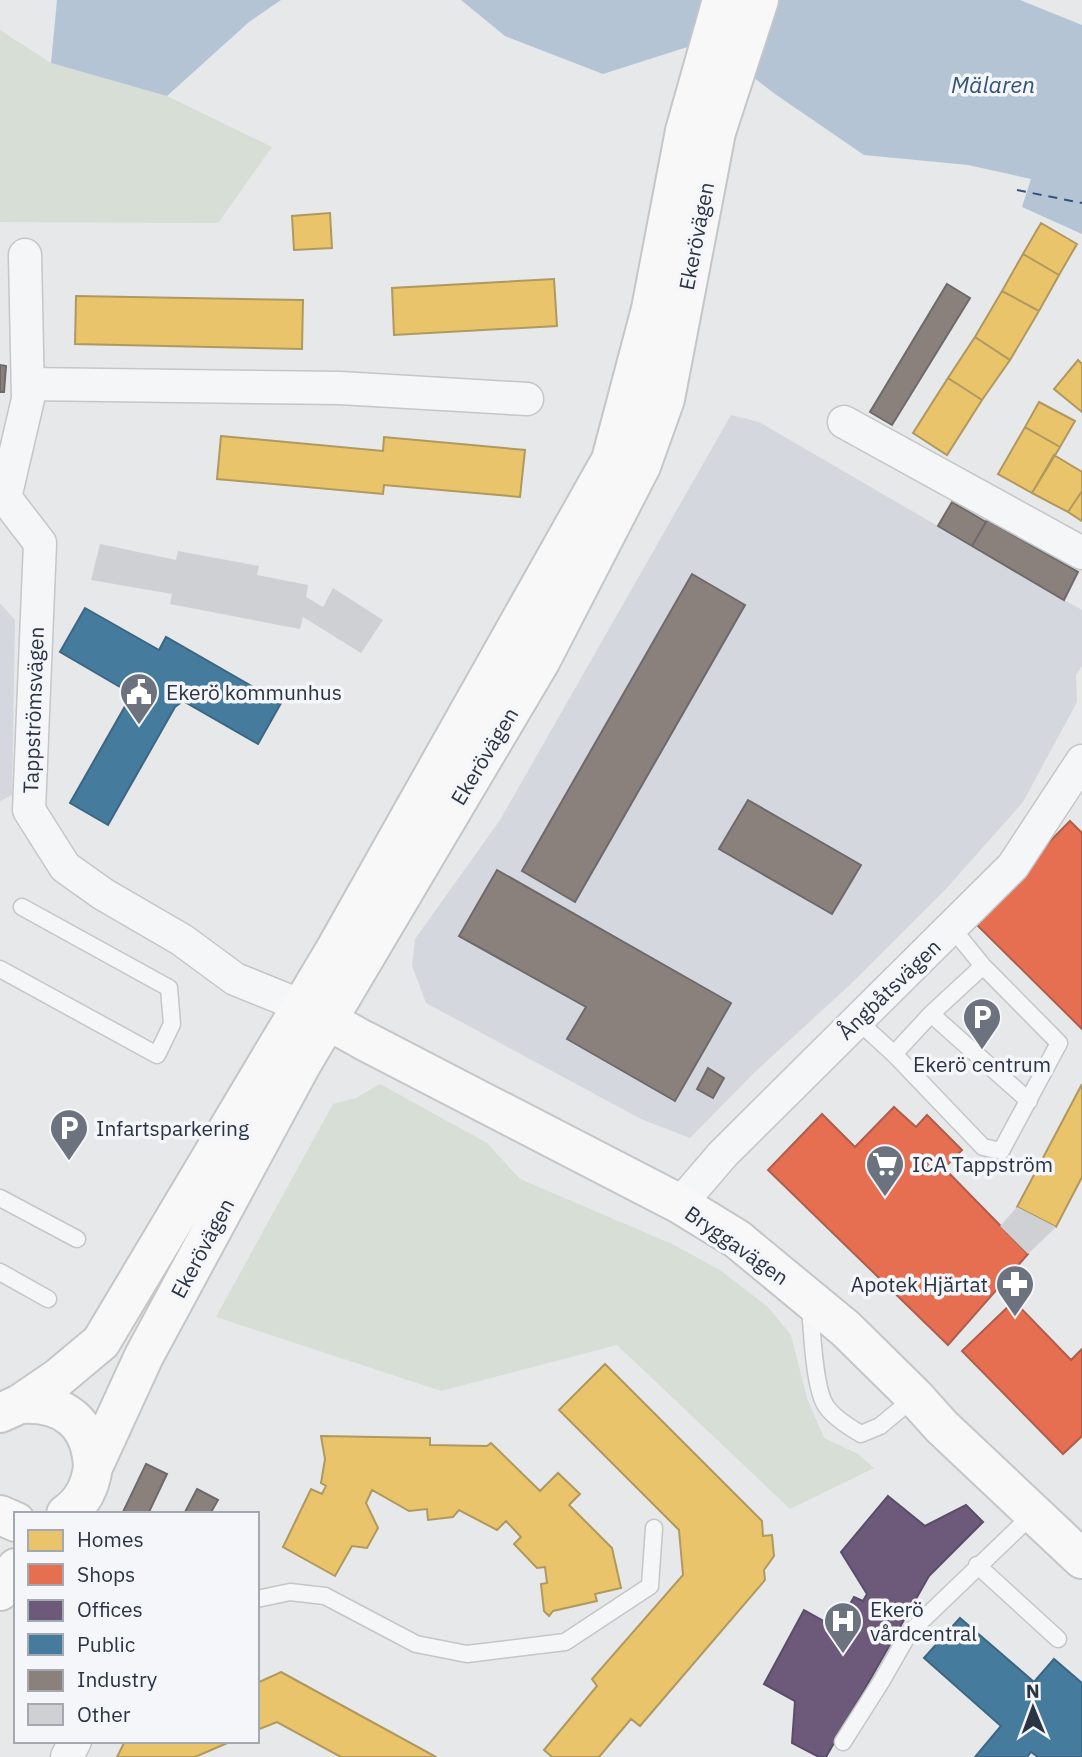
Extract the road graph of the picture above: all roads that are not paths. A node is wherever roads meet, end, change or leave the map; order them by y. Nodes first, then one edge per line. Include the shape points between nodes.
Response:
1 (722, 0) edge
2 (759, 0) edge
3 (24, 255) dead end
4 (668, 301) junction
5 (28, 384) junction
6 (527, 399) dead end
7 (844, 422) dead end
8 (3, 494) edge
9 (1082, 553) edge
10 (1082, 761) edge
11 (22, 907) dead end
12 (952, 928) junction
13 (983, 966) junction
14 (0, 969) edge
15 (315, 1013) junction
16 (931, 1014) junction
17 (857, 1020) junction
18 (894, 1054) junction
19 (1029, 1101) junction
20 (0, 1198) edge
21 (680, 1205) junction
22 (76, 1239) dead end
23 (0, 1272) edge
24 (809, 1297) junction
25 (48, 1298) dead end
26 (915, 1397) junction
27 (6, 1409) edge
28 (93, 1467) junction
29 (68, 1512) edge
30 (1033, 1514) junction
31 (654, 1528) dead end
32 (1082, 1559) edge
33 (977, 1565) junction
34 (14, 1571) edge
35 (0, 1591) edge
36 (259, 1599) edge
37 (1058, 1639) dead end
38 (844, 1742) dead end

1 - 4 main road, Ekerövägen via 685,131
2 - 4 main road, Ekerövägen
3 - 5 street
4 - 15 main road, Ekerövägen via 666,399 641,466 541,660
5 - 6 street via 340,388
5 - 8 street
7 - 9 street
8 - 15 street, Tappströmsvägen via 40,543 29,810 65,867 103,894 182,940 235,979
10 - 12 street, Ångbåtsvägen via 1013,866
11 - 14 lane via 169,988 173,1024 157,1055
12 - 13 lane
12 - 17 street, Ångbåtsvägen
13 - 16 lane
13 - 19 lane via 1059,1043
15 - 21 main road, Bryggavägen
15 - 27 main road, Ekerövägen via 101,1342 58,1378
15 - 28 main road, Ekerövägen
16 - 18 lane
16 - 19 lane
17 - 18 lane
17 - 21 street, Ångbåtsvägen via 723,1154
18 - 19 lane via 983,1147 1001,1151
20 - 22 lane
21 - 24 main road, Bryggavägen via 737,1239
23 - 25 lane
24 - 26 main road, Bryggavägen
24 - 26 lane via 816,1369 825,1405 860,1434 880,1426
26 - 30 main road, Bryggavägen
27 - 28 main road, Ekerövägen via 36,1403 66,1413 87,1436
28 - 29 main road, Ekerövägen via 84,1497
30 - 32 main road, Bryggavägen
30 - 33 lane
31 - 36 lane via 650,1586 565,1642 467,1654 416,1644 325,1596 290,1592
33 - 37 lane
33 - 38 lane via 909,1633
34 - 35 main road

